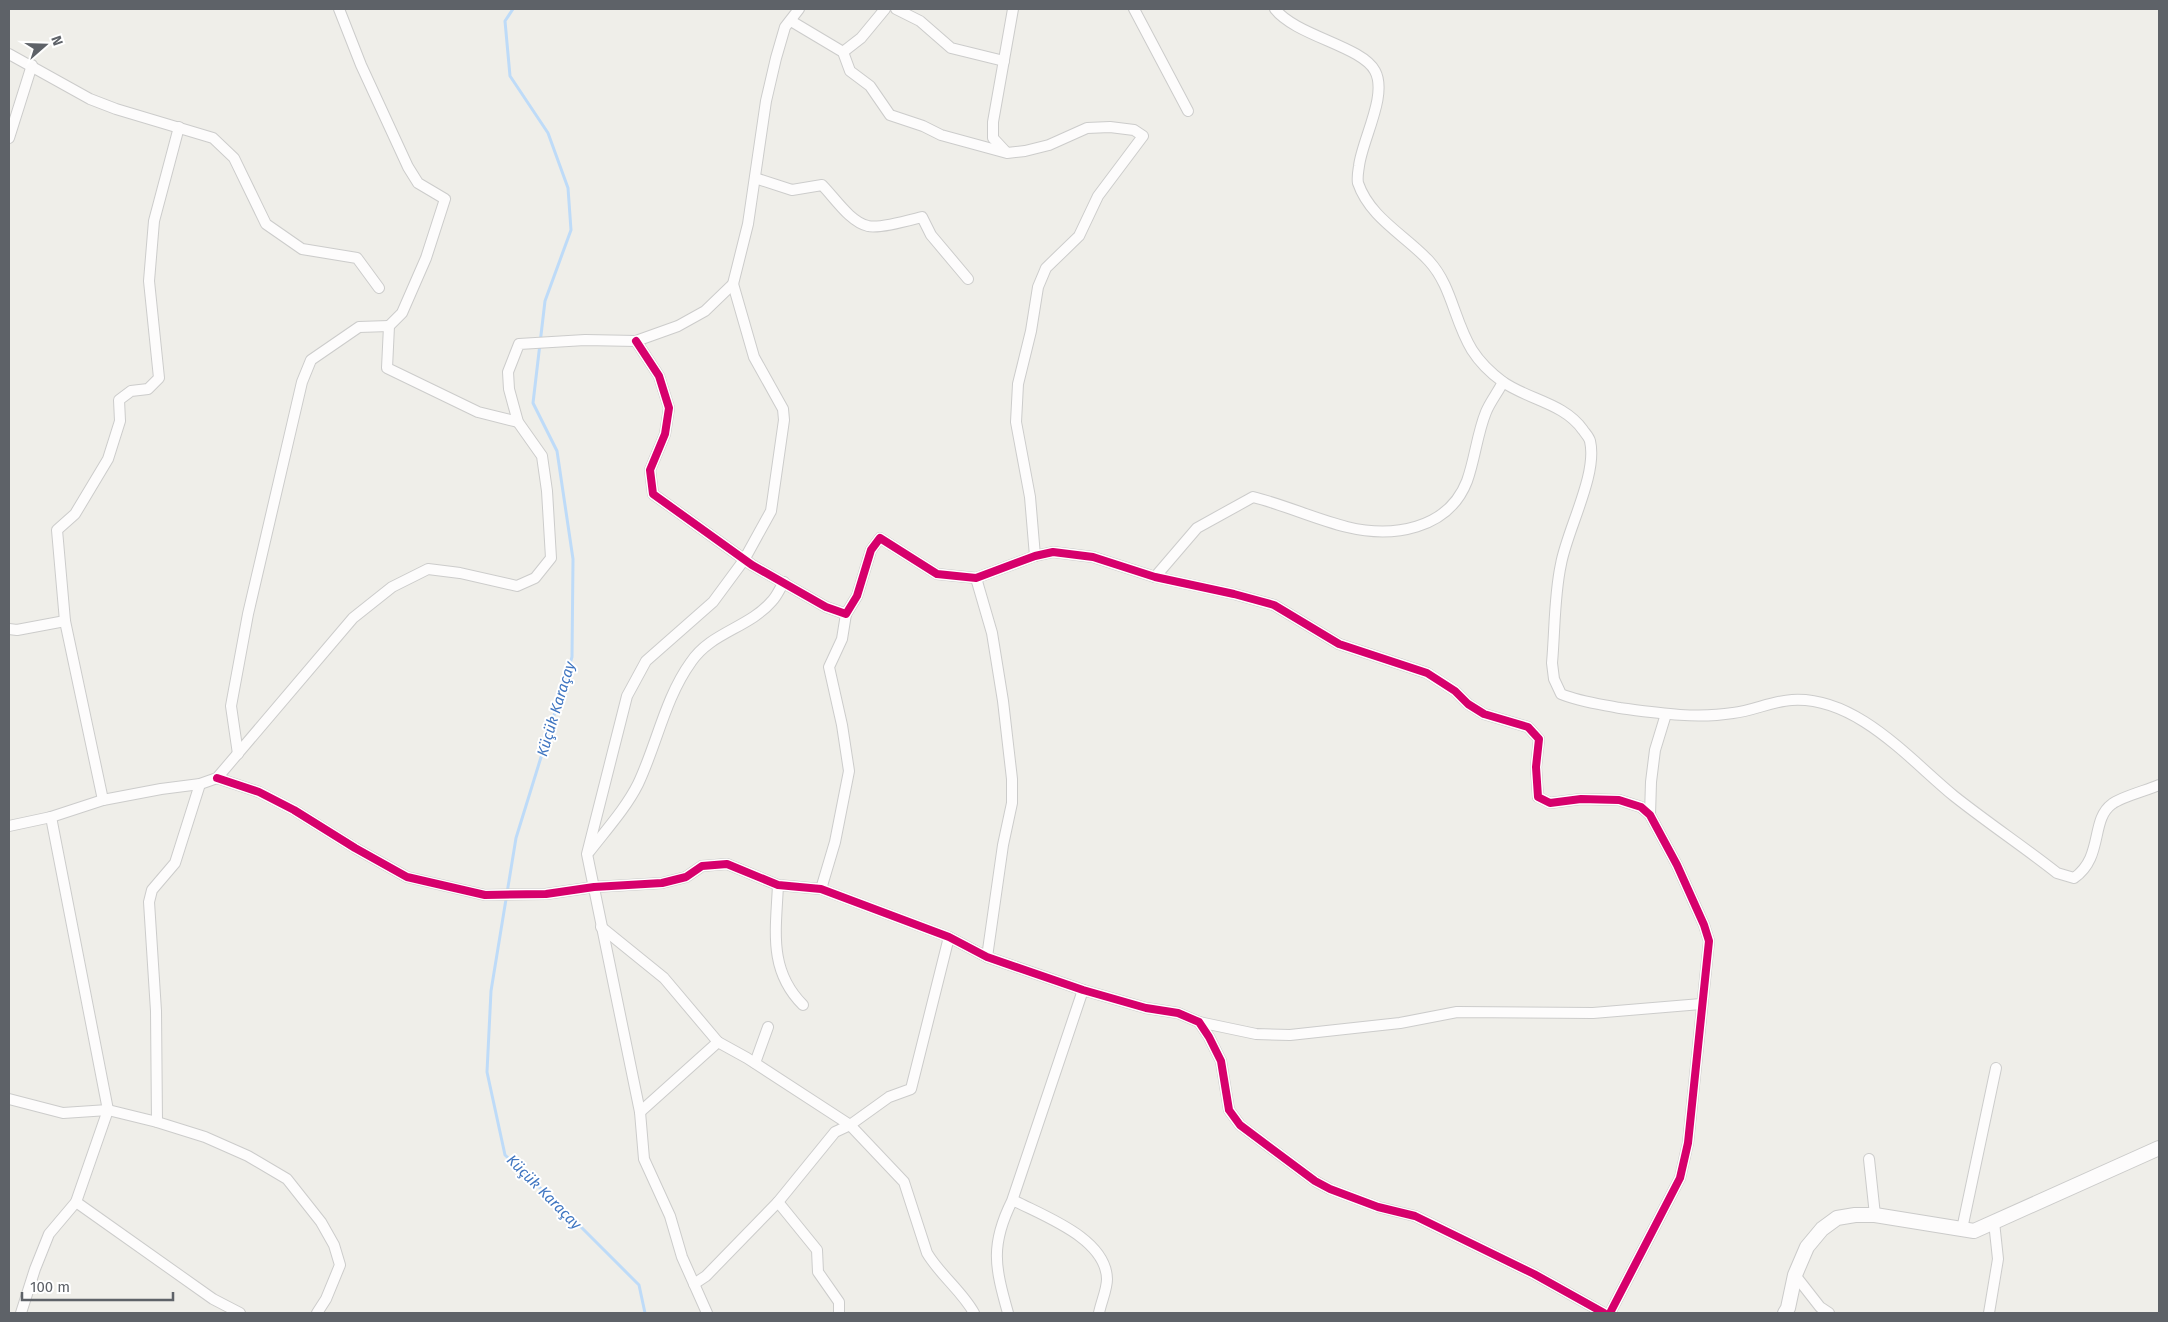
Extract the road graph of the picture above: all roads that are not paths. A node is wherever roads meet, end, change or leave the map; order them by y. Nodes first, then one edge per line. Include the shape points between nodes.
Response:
1 (339, 9) edge
2 (800, 9) edge
3 (885, 9) edge
4 (896, 9) edge
5 (1013, 9) edge
6 (1134, 9) edge
7 (1275, 9) edge
8 (791, 21) junction
9 (843, 52) junction
10 (9, 54) edge
11 (1004, 62) junction
12 (32, 65) junction
13 (1188, 111) dead end
14 (179, 127) junction
15 (9, 138) edge
16 (1007, 153) junction
17 (755, 178) junction
18 (968, 278) dead end
19 (734, 284) junction
20 (379, 288) dead end
21 (389, 326) junction
22 (636, 341) junction
23 (1504, 382) junction
24 (518, 422) junction
25 (1035, 556) junction
26 (744, 560) junction
27 (1154, 577) junction
28 (976, 578) junction
29 (784, 582) junction
30 (846, 614) junction
31 (65, 620) junction
32 (9, 629) edge
33 (1666, 714) junction
34 (238, 754) junction
35 (217, 778) junction
36 (200, 784) junction
37 (2159, 785) edge
38 (103, 800) junction
39 (1650, 815) junction
40 (50, 817) junction
41 (9, 826) edge
42 (587, 854) junction
43 (778, 885) junction
44 (594, 887) junction
45 (821, 889) junction
46 (601, 927) junction
47 (949, 937) junction
48 (988, 957) junction
49 (1083, 990) junction
50 (1701, 1004) junction
51 (804, 1005) dead end
52 (1199, 1022) junction
53 (768, 1027) dead end
54 (718, 1042) junction
55 (755, 1063) junction
56 (1996, 1068) dead end
57 (9, 1099) edge
58 (108, 1110) junction
59 (640, 1112) junction
60 (157, 1122) junction
61 (850, 1125) junction
62 (2159, 1148) edge
63 (1869, 1159) dead end
64 (1012, 1200) junction
65 (76, 1202) junction
66 (778, 1202) junction
67 (1875, 1215) junction
68 (1994, 1222) junction
69 (1962, 1229) junction
70 (1795, 1275) junction
71 (694, 1284) junction
72 (21, 1313) edge
73 (240, 1313) edge
74 (317, 1313) edge
75 (707, 1313) edge
76 (839, 1313) edge
77 (974, 1313) edge
78 (1008, 1313) edge
79 (1099, 1313) edge
80 (1604, 1313) edge
81 (1610, 1313) edge
82 (1785, 1313) edge
83 (1829, 1313) edge
84 (1989, 1313) edge

1 - 21 street via 408,167 418,183 445,199 426,258 402,312
2 - 8 street
3 - 9 street via 862,38
4 - 11 street via 920,21 951,48
5 - 11 street
6 - 13 street
7 - 23 street via 1300,28 1362,57 1375,70 1379,86 1375,110 1361,151 1357,181 1380,218 1430,262 1445,284 1472,349 1482,363
8 - 9 street
8 - 17 street via 784,27 766,101
9 - 16 street via 850,71 870,86 890,115 941,135
10 - 12 street
11 - 16 street via 993,138
12 - 14 street via 90,99
12 - 15 street
14 - 20 street via 213,138 234,158 266,224 302,249 357,258
14 - 31 street via 154,221 149,281 159,378 148,389 132,391 119,400 120,421 108,459 75,514 57,530
16 - 25 street via 1049,145 1087,128 1134,130 1143,136 1098,196 1078,236 1046,268 1038,287 1018,384 1016,422 1030,497
17 - 18 street via 792,190 822,185 854,219 869,227 922,217 932,235
17 - 19 street
19 - 22 street via 705,311 678,326
19 - 26 street via 754,357 783,409 784,420 771,511
21 - 24 street via 387,368 478,412
21 - 34 street via 359,327 312,360 302,382 248,614 231,706
22 - 24 street via 518,344 508,372
22 - 26 street via 659,376 669,408 665,434 650,470 653,494
23 - 27 street via 1486,410 1466,483 1450,509 1436,520 1409,529 1371,531 1347,527 1253,497 1197,528
23 - 33 street via 1548,402 1575,419 1590,439 1591,463 1561,564 1552,662 1554,679 1561,694 1577,701
24 - 34 street via 542,456 547,491 551,558 535,578 517,586 428,569 392,587 353,618
25 - 27 street via 1053,552 1093,557
25 - 28 street
26 - 29 street
26 - 42 street via 713,602 646,661 628,696
27 - 39 street via 1274,605 1340,644 1427,673 1484,714 1528,727 1539,739 1536,767 1538,797 1550,803 1582,799 1619,800 1641,806
28 - 30 street via 937,574 880,538 871,550 857,596
28 - 48 street via 992,633 1012,779 1012,803
29 - 30 street via 826,607
29 - 42 street via 760,613 703,646 690,662 671,698 637,786
30 - 45 street via 842,639 829,667 849,771 835,842
31 - 32 street
31 - 38 street
33 - 37 street via 1709,716 1792,700 1819,703 1854,715 2057,873 2074,878 2084,871 2094,853 2100,821 2111,804
33 - 39 street via 1655,750
34 - 35 street
35 - 36 street
35 - 44 street via 268,796 407,877 485,895 546,894
36 - 38 street
36 - 60 street via 176,863 152,890 149,902 156,1010
38 - 40 street
39 - 50 street via 1677,865 1709,940
40 - 41 street
40 - 58 street
42 - 44 street
43 - 44 street via 726,864 702,866 686,877 662,883
43 - 45 street
43 - 51 street via 777,962 794,996
44 - 46 street
45 - 47 street
46 - 54 street via 664,978
46 - 59 street
47 - 48 street
47 - 61 street via 911,1088 889,1097
48 - 49 street
49 - 52 street via 1146,1008 1178,1013
49 - 64 street
50 - 52 street via 1593,1013 1458,1012 1290,1035 1256,1034
50 - 81 street via 1688,1143 1680,1178
52 - 80 street via 1221,1061 1229,1110 1240,1125 1315,1181 1378,1207 1415,1216 1534,1274
53 - 55 street
54 - 55 street
54 - 59 street
55 - 61 street
56 - 69 street
57 - 58 street via 63,1113
58 - 60 street
58 - 65 street
59 - 71 street via 644,1159 670,1216
60 - 74 street via 205,1137 248,1156 287,1179 326,1230 340,1265
61 - 66 street via 836,1132
61 - 77 street via 904,1182 927,1253
62 - 68 street
63 - 67 street
64 - 78 street via 997,1237 997,1267
64 - 79 street via 1084,1238 1104,1264 1107,1280
65 - 72 street via 50,1234
65 - 73 street via 213,1299
66 - 71 street via 706,1276
66 - 76 street via 817,1250 818,1272 839,1302
67 - 69 street
67 - 70 street via 1837,1218 1822,1229 1807,1247
68 - 69 street via 1974,1231
68 - 84 street via 1998,1259
70 - 82 street
70 - 83 street via 1820,1307
71 - 75 street

